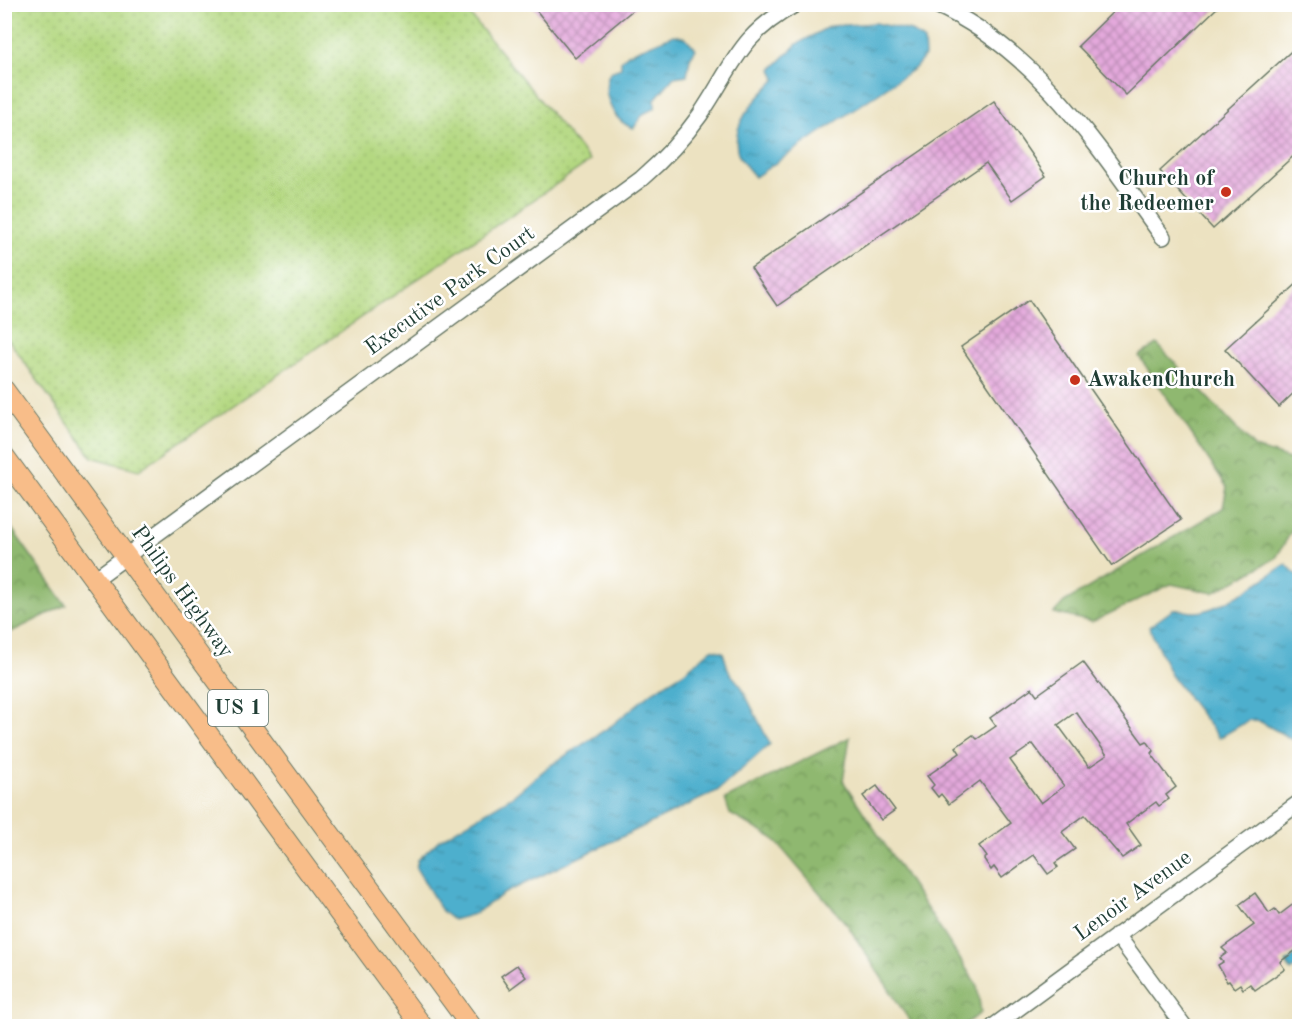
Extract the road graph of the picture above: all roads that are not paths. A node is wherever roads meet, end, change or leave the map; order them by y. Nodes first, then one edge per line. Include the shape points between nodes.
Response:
1 (796, 4) edge
2 (934, 4) edge
3 (1163, 237) dead end
4 (4, 390) edge
5 (4, 456) edge
6 (126, 556) junction
7 (95, 579) junction
8 (1299, 802) edge
9 (1117, 935) junction
10 (423, 1026) edge
11 (471, 1026) edge
12 (994, 1026) edge
13 (1184, 1026) edge

1 - 6 street, Executive Park Court via 769,20 745,42 684,137 645,176
2 - 3 street via 1003,46 1052,90
4 - 6 main road, Philips Highway / US 1
5 - 7 main road, US 1
6 - 7 street, Executive Park Court
6 - 11 main road, Philips Highway / US 1
7 - 10 main road, US 1
8 - 9 street, Lenoir Avenue
9 - 12 street, Lenoir Avenue
9 - 13 street

